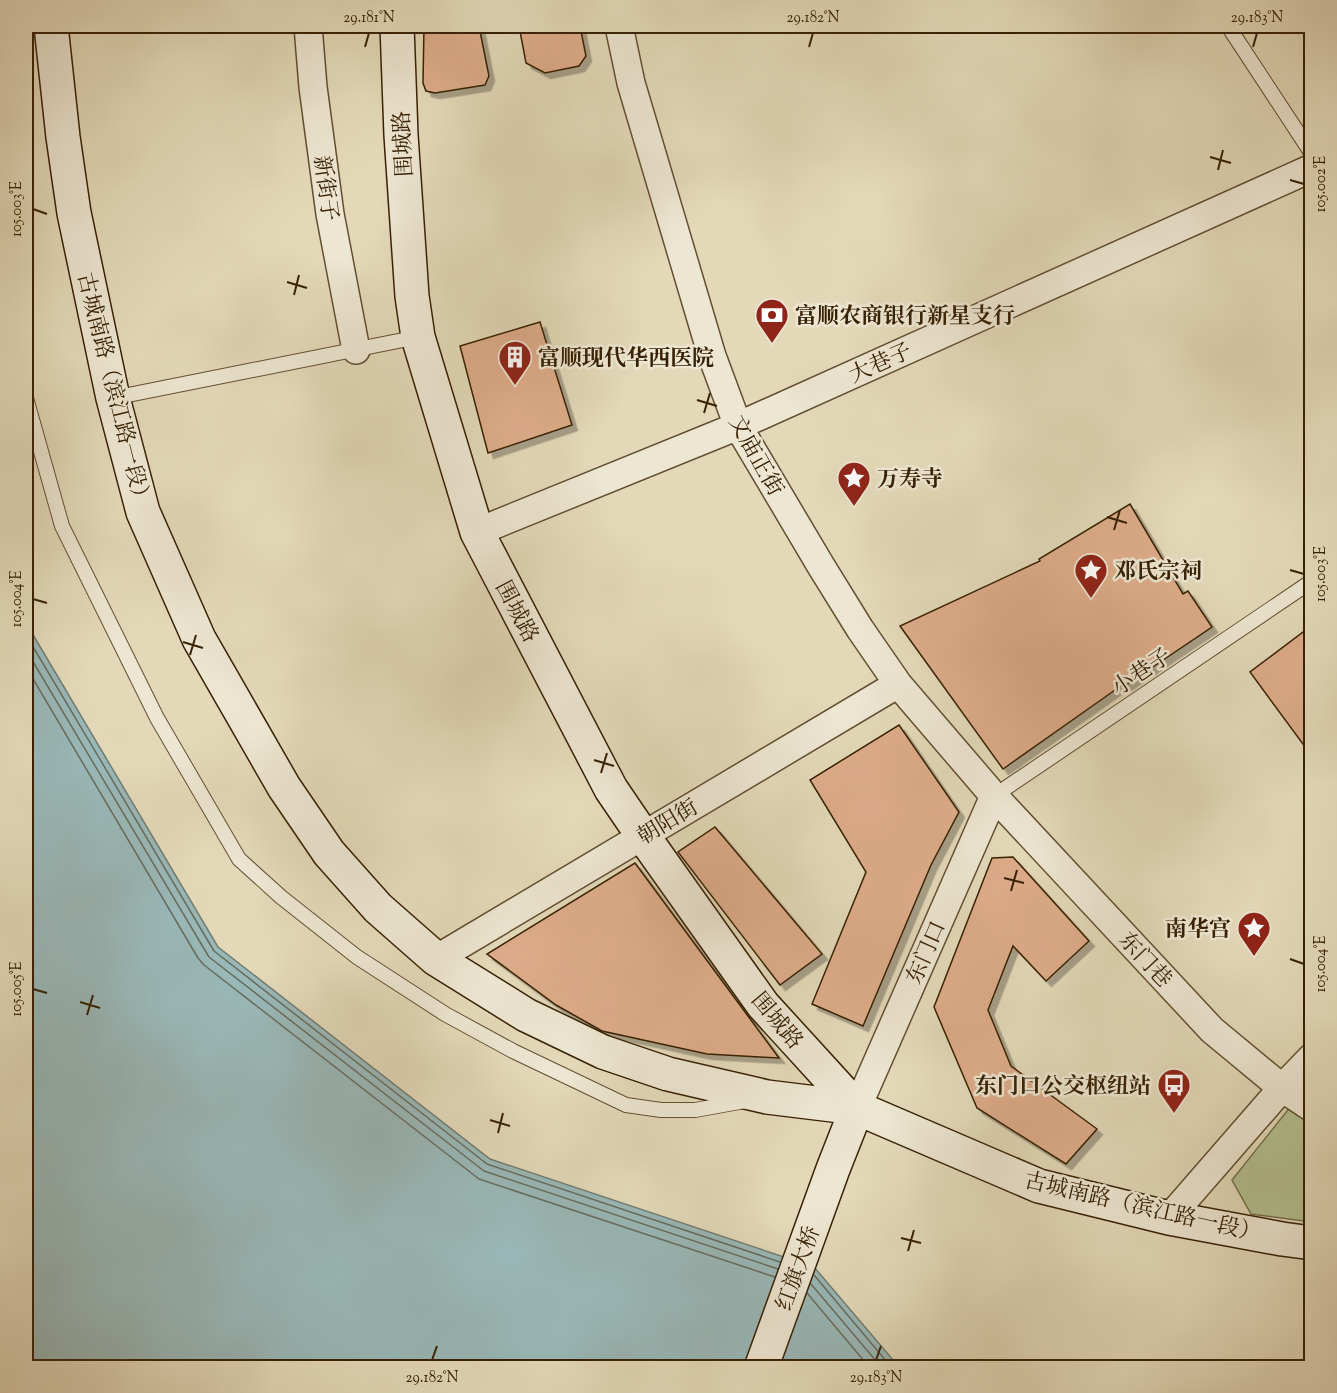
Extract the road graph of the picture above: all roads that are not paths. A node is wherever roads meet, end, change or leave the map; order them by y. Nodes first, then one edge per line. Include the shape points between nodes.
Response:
1 (51, 26) edge
2 (308, 26) edge
3 (397, 26) edge
4 (619, 26) edge
5 (1228, 26) edge
6 (1311, 154) edge
7 (1311, 168) edge
8 (418, 337) junction
9 (356, 350) junction
10 (26, 398) edge
11 (113, 398) junction
12 (738, 426) junction
13 (477, 532) junction
14 (1311, 581) edge
15 (898, 684) junction
16 (994, 796) junction
17 (643, 836) junction
18 (436, 959) junction
19 (1311, 1057) edge
20 (1282, 1088) junction
21 (767, 1097) junction
22 (857, 1108) junction
23 (1311, 1108) edge
24 (1169, 1218) junction
25 (1311, 1243) edge
26 (761, 1368) edge

1 - 11 street, 古城南路（滨江路一段） via 74,213
2 - 9 street, 新街子 via 330,214
3 - 8 street, 围城路 via 401,146
4 - 12 street, 文庙正街 via 631,83 712,356
5 - 6 lane
7 - 12 street, 大巷子
8 - 9 lane
8 - 13 street, 围城路
9 - 11 lane
10 - 21 lane via 62,526 157,718 239,859 280,897 357,957 445,1014 626,1105 695,1110
11 - 18 street, 古城南路（滨江路一段） via 143,512 199,639 284,787 329,853 378,908
12 - 13 street, 大巷子
12 - 15 street, 文庙正街 via 821,566
13 - 17 street, 围城路 via 611,789
14 - 16 lane, 小巷子
15 - 16 street, 文庙正街
15 - 17 street, 朝阳街
16 - 20 street, 东门巷 via 1212,1030
16 - 22 street, 东门口
17 - 18 street, 朝阳街
17 - 22 street, 围城路 via 763,1005
18 - 21 street, 古城南路（滨江路一段） via 526,1015 603,1052 668,1074
19 - 20 street
20 - 23 street, 东门巷
20 - 24 street
21 - 22 street, 古城南路（滨江路一段）
22 - 24 street, 古城南路（滨江路一段） via 1040,1186
22 - 26 street, 红旗大桥
24 - 25 street, 古城南路（滨江路一段）

